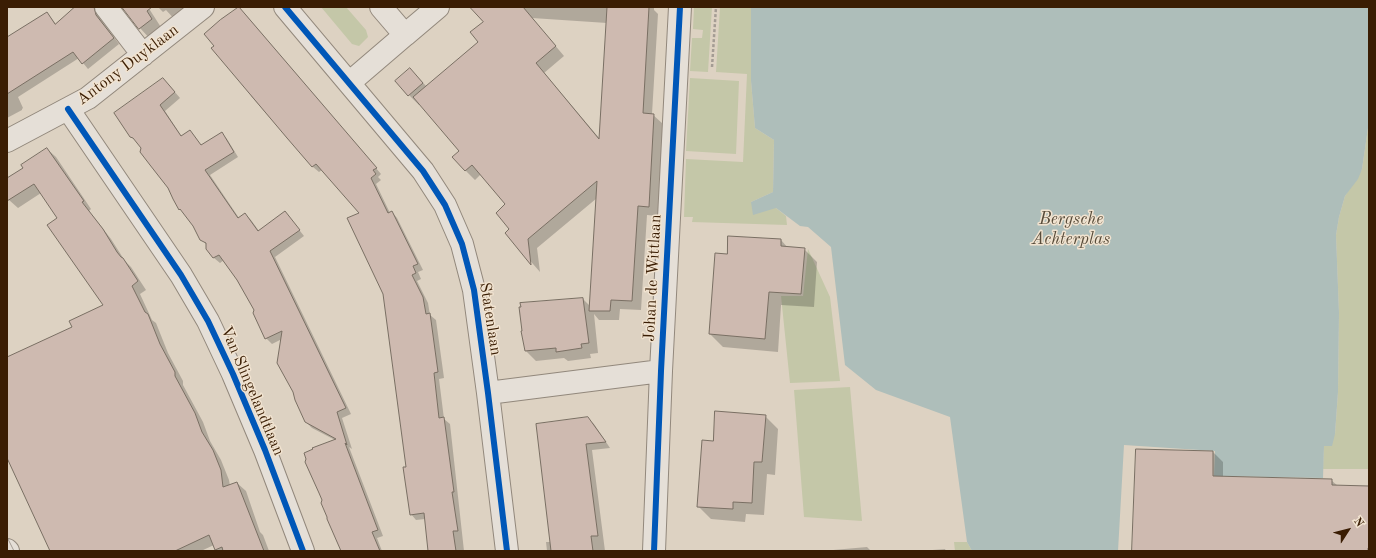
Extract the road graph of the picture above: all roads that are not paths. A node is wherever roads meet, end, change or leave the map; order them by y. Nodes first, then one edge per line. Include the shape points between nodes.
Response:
1 (106, 7) edge
2 (203, 7) edge
3 (285, 7) edge
4 (381, 7) edge
5 (438, 7) edge
6 (680, 7) edge
7 (405, 35) junction
8 (143, 55) junction
9 (349, 83) junction
10 (68, 109) junction
11 (7, 141) edge
12 (661, 371) junction
13 (488, 393) junction
14 (303, 551) edge
15 (507, 551) edge
16 (654, 551) edge

1 - 8 street
2 - 8 street, Antony Duyklaan
3 - 9 street, Statenlaan
4 - 7 street
5 - 7 street
6 - 12 street, Johan de Wittlaan
7 - 9 street
8 - 10 street, Antony Duyklaan via 88,98
9 - 13 street, Statenlaan via 423,171 445,205 462,244 474,290
10 - 11 street, Antony Duyklaan
10 - 14 street, Van Slingelandtlaan via 181,275 208,321 265,450
12 - 13 street
12 - 16 street, Johan de Wittlaan
13 - 15 street, Statenlaan

